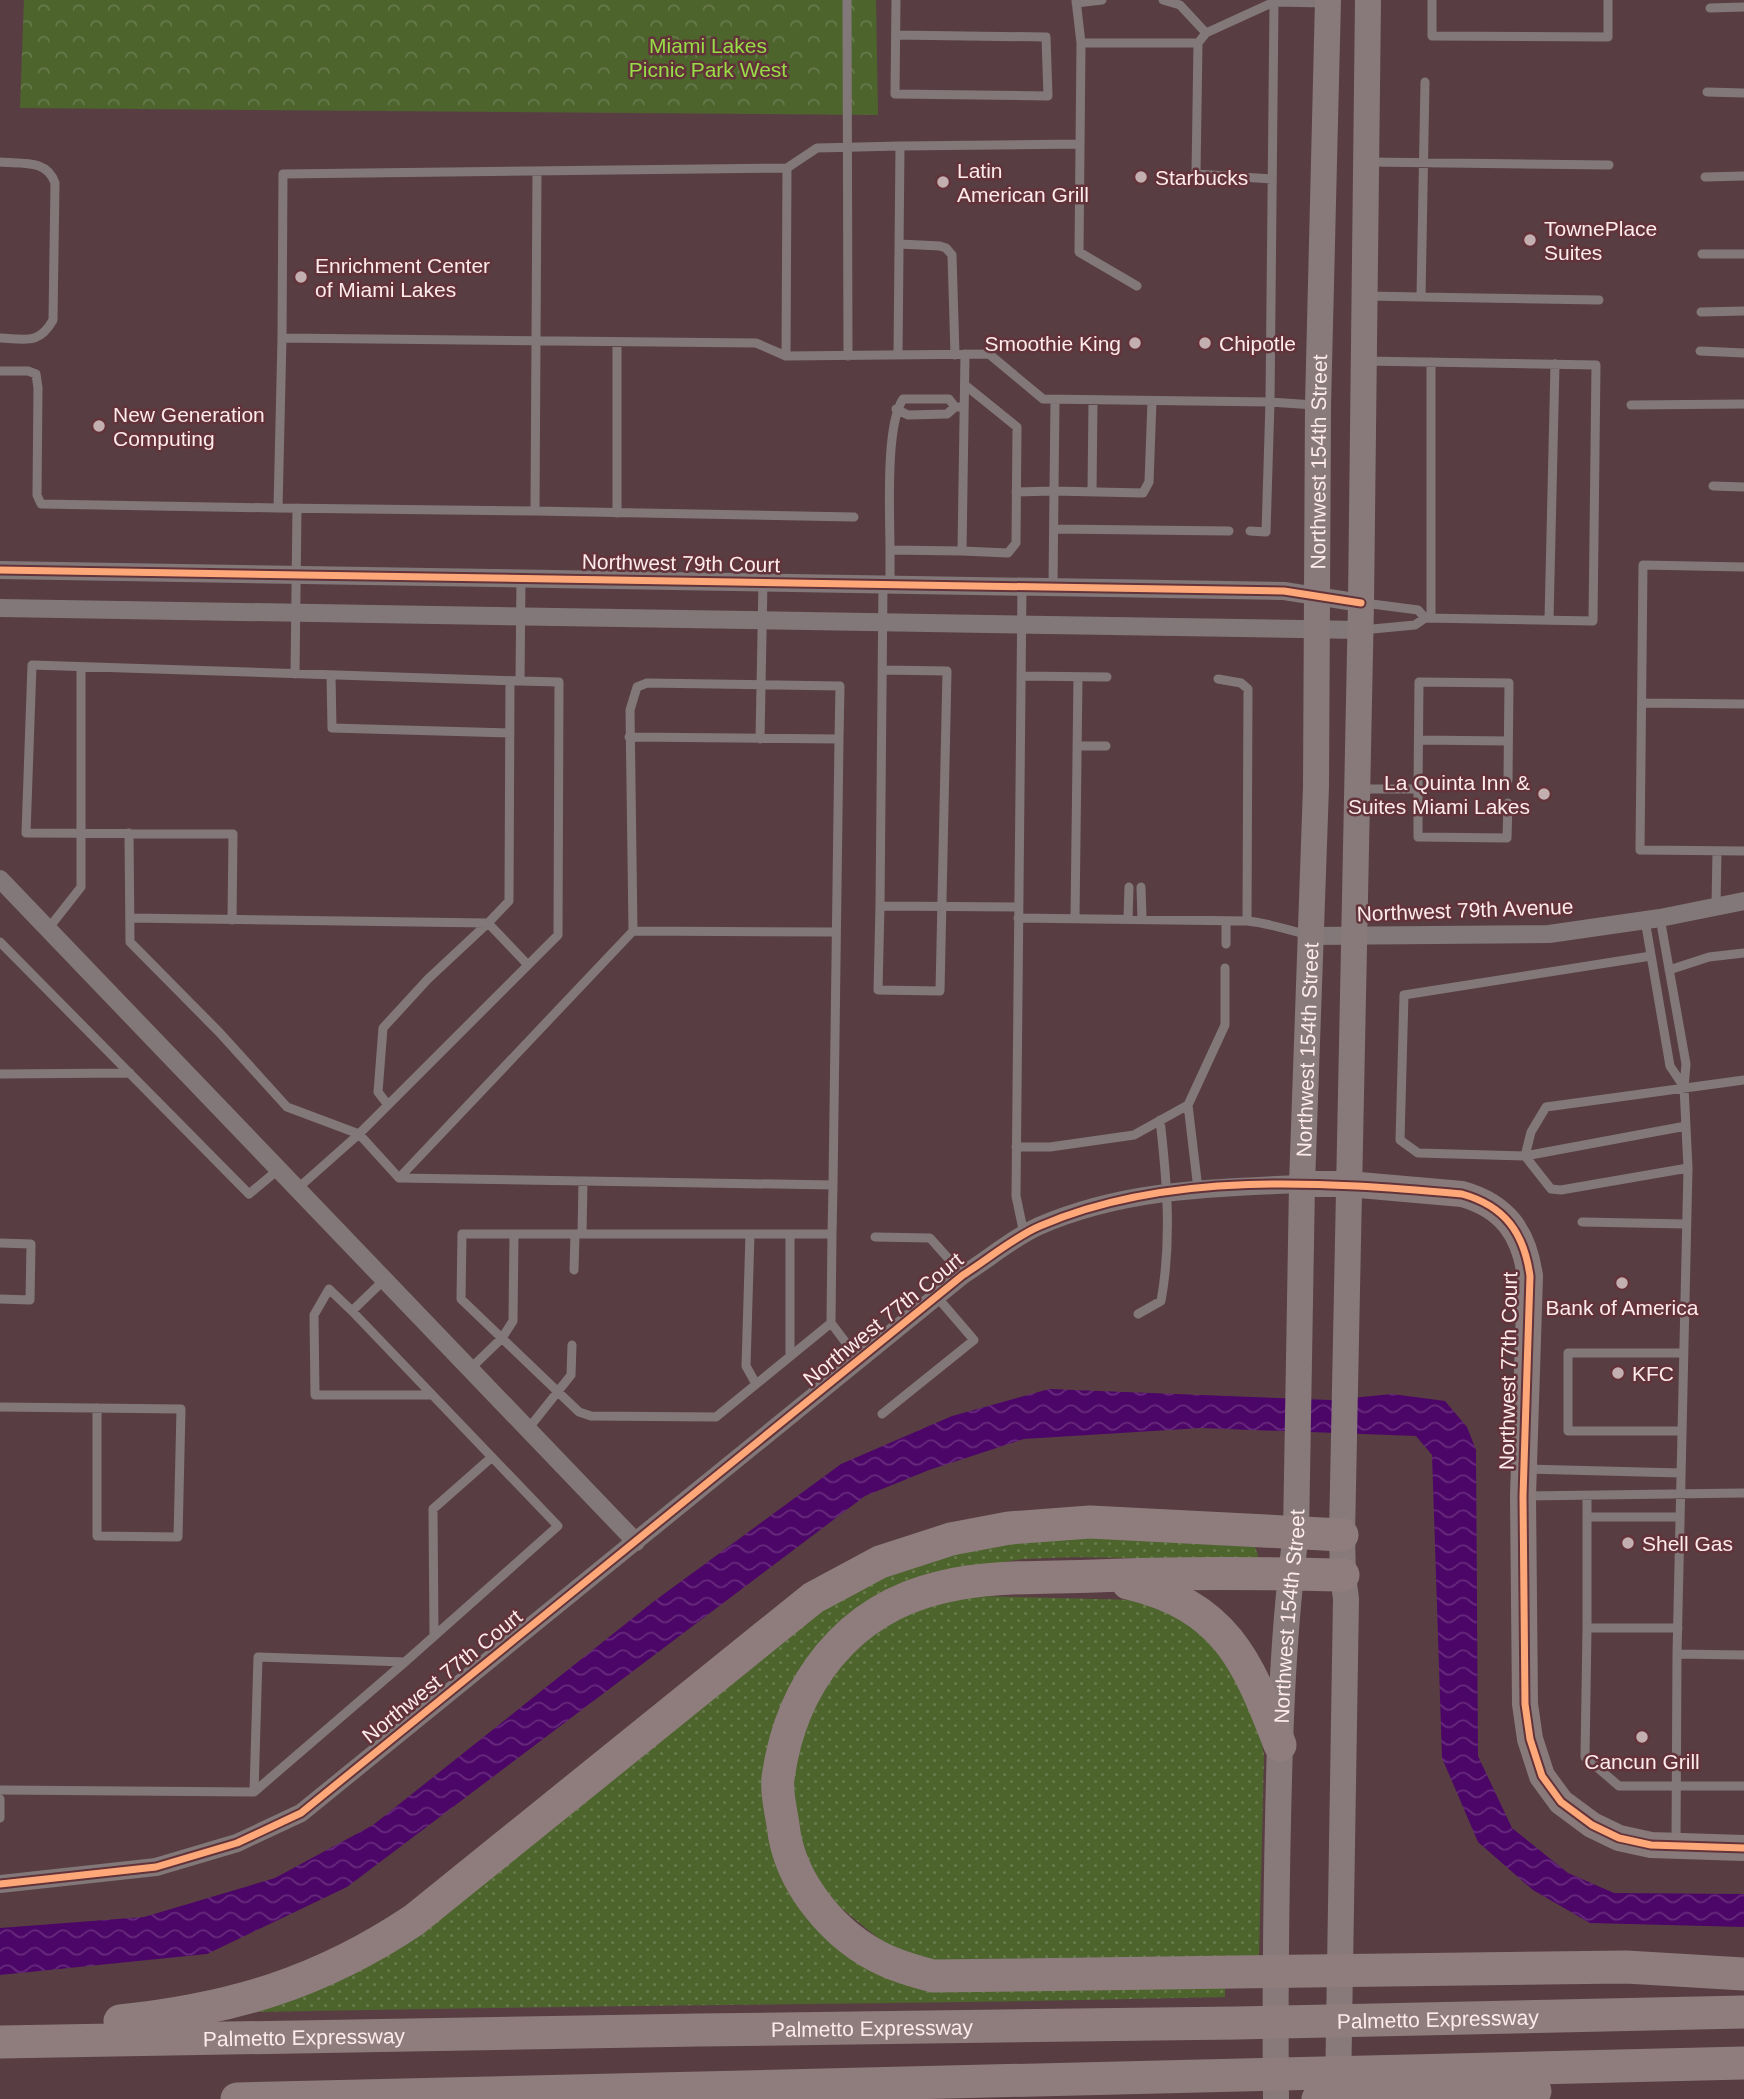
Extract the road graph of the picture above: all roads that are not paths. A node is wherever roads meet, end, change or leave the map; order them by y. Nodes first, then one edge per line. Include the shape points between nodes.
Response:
1 (847, 0) edge
2 (896, 0) edge
3 (1102, 0) edge
4 (1110, 0) edge
5 (1163, 0) edge
6 (1368, 0) edge
7 (1432, 0) edge
8 (1608, 0) edge
9 (1076, 1) edge
10 (1274, 1) edge
11 (1328, 1) edge
12 (1744, 7) edge
13 (1710, 8) dead end
14 (1206, 33) junction
15 (895, 35) junction
16 (1081, 43) junction
17 (1198, 43) junction
18 (1424, 82) dead end
19 (1707, 92) dead end
20 (1744, 93) edge
21 (1080, 144) junction
22 (900, 146) junction
23 (848, 147) junction
24 (0, 162) edge
25 (1366, 162) junction
26 (1423, 162) junction
27 (1609, 165) dead end
28 (787, 168) junction
29 (537, 171) junction
30 (1744, 176) edge
31 (1705, 177) dead end
32 (1272, 179) junction
33 (899, 244) junction
34 (1702, 254) dead end
35 (1744, 254) edge
36 (1136, 286) dead end
37 (1364, 296) junction
38 (1421, 297) junction
39 (1599, 300) dead end
40 (1744, 311) edge
41 (1702, 312) dead end
42 (0, 338) edge
43 (282, 338) junction
44 (537, 341) junction
45 (617, 342) junction
46 (1700, 351) dead end
47 (1744, 353) edge
48 (960, 354) junction
49 (898, 355) junction
50 (786, 356) junction
51 (848, 356) junction
52 (1363, 361) junction
53 (1431, 362) junction
54 (1555, 364) junction
55 (0, 371) edge
56 (965, 385) junction
57 (1055, 400) junction
58 (1093, 400) junction
59 (1152, 401) junction
60 (1270, 402) junction
61 (1744, 404) edge
62 (1318, 405) junction
63 (1630, 405) dead end
64 (959, 407) junction
65 (896, 409) junction
66 (1713, 486) dead end
67 (1744, 486) edge
68 (1054, 491) junction
69 (1016, 492) junction
70 (1092, 492) junction
71 (278, 508) junction
72 (297, 508) junction
73 (535, 511) junction
74 (617, 513) junction
75 (854, 517) dead end
76 (1054, 529) junction
77 (1229, 531) dead end
78 (1250, 531) dead end
79 (890, 550) junction
80 (962, 551) junction
81 (1744, 566) edge
82 (0, 570) edge
83 (296, 574) junction
84 (521, 578) junction
85 (763, 581) junction
86 (887, 583) junction
87 (1022, 585) junction
88 (1054, 586) junction
89 (1319, 596) junction
90 (1361, 603) junction
91 (0, 608) edge
92 (296, 612) junction
93 (521, 616) junction
94 (1428, 618) junction
95 (762, 620) junction
96 (1549, 620) junction
97 (883, 622) junction
98 (1022, 624) junction
99 (1318, 629) junction
100 (1360, 630) junction
101 (81, 667) junction
102 (883, 670) junction
103 (295, 674) junction
104 (331, 675) junction
105 (1021, 676) junction
106 (1078, 677) junction
107 (1107, 677) dead end
108 (1219, 679) dead end
109 (515, 681) junction
110 (762, 684) junction
111 (1642, 703) junction
112 (1744, 704) edge
113 (510, 733) junction
114 (629, 737) junction
115 (760, 738) junction
116 (839, 739) junction
117 (1419, 740) junction
118 (1508, 741) junction
119 (1077, 746) junction
120 (1106, 746) dead end
121 (1508, 780) dead end
122 (1356, 789) junction
123 (1418, 789) junction
124 (1508, 803) dead end
125 (81, 833) junction
126 (129, 833) junction
127 (1717, 851) junction
128 (1744, 851) edge
129 (0, 879) edge
130 (1129, 887) dead end
131 (1142, 887) dead end
132 (1744, 901) edge
133 (880, 906) junction
134 (1716, 906) junction
135 (943, 907) junction
136 (1018, 907) junction
137 (130, 918) junction
138 (1018, 918) junction
139 (1075, 918) junction
140 (1128, 919) junction
141 (1142, 919) junction
142 (1653, 919) junction
143 (232, 920) junction
144 (1226, 921) junction
145 (1247, 921) junction
146 (488, 923) junction
147 (48, 929) junction
148 (633, 931) junction
149 (836, 932) junction
150 (1311, 936) junction
151 (1353, 937) junction
152 (0, 942) edge
153 (1226, 944) dead end
154 (1744, 953) edge
155 (1651, 956) junction
156 (528, 965) junction
157 (1225, 968) dead end
158 (1669, 970) junction
159 (130, 1073) junction
160 (0, 1074) edge
161 (1744, 1080) edge
162 (1684, 1087) junction
163 (388, 1105) junction
164 (1188, 1105) junction
165 (1160, 1121) junction
166 (1686, 1126) junction
167 (359, 1134) junction
168 (1016, 1147) junction
169 (1525, 1156) junction
170 (1688, 1168) junction
171 (279, 1169) junction
172 (399, 1178) junction
173 (583, 1181) junction
174 (1302, 1184) junction
175 (1348, 1184) junction
176 (833, 1185) junction
177 (297, 1189) junction
178 (1198, 1189) junction
179 (1168, 1192) junction
180 (1582, 1222) dead end
181 (1686, 1224) junction
182 (514, 1234) junction
183 (579, 1234) junction
184 (750, 1234) junction
185 (790, 1234) junction
186 (832, 1234) junction
187 (1024, 1235) junction
188 (875, 1237) dead end
189 (0, 1243) edge
190 (574, 1270) dead end
191 (963, 1275) junction
192 (384, 1280) junction
193 (937, 1297) junction
194 (0, 1299) edge
195 (352, 1311) junction
196 (1138, 1314) dead end
197 (831, 1324) junction
198 (502, 1338) junction
199 (572, 1345) dead end
200 (1683, 1353) junction
201 (790, 1356) junction
202 (859, 1360) junction
203 (470, 1369) junction
204 (756, 1384) junction
205 (558, 1392) junction
206 (431, 1395) junction
207 (0, 1407) edge
208 (97, 1408) junction
209 (882, 1413) dead end
210 (528, 1429) junction
211 (1682, 1431) junction
212 (492, 1457) junction
213 (1524, 1469) junction
214 (1681, 1473) junction
215 (1681, 1492) junction
216 (1744, 1493) edge
217 (1523, 1496) junction
218 (1587, 1496) junction
219 (1587, 1517) junction
220 (1680, 1517) junction
221 (1296, 1534) junction
222 (1342, 1535) junction
223 (636, 1542) junction
224 (1290, 1574) junction
225 (1343, 1575) junction
226 (1095, 1576) junction
227 (1587, 1628) junction
228 (1678, 1628) junction
229 (434, 1634) junction
230 (1677, 1654) junction
231 (1744, 1655) edge
232 (405, 1662) junction
233 (1280, 1745) junction
234 (1744, 1786) edge
235 (1676, 1787) junction
236 (0, 1790) edge
237 (254, 1792) junction
238 (0, 1799) edge
239 (0, 1818) edge
240 (1676, 1846) junction
241 (1744, 1848) edge
242 (0, 1884) edge
243 (1340, 1971) junction
244 (1744, 1974) edge
245 (1744, 2012) edge
246 (482, 2033) junction
247 (48, 2041) junction
248 (0, 2042) edge
249 (0, 2063) edge
250 (1744, 2065) edge
251 (1391, 2083) junction
252 (237, 2099) edge
253 (1276, 2099) edge
254 (1318, 2099) edge
255 (1338, 2099) edge

1 - 23 lane
2 - 15 lane
3 - 4 lane
3 - 9 lane
5 - 14 lane via 1180,5
6 - 25 main road, Northwest 154th Street
7 - 8 lane via 1432,36 1608,37
9 - 16 lane
10 - 11 lane
10 - 14 lane
10 - 32 lane
11 - 62 main road, Northwest 154th Street
12 - 13 lane
14 - 17 lane
15 - 15 lane via 895,94 1048,96 1046,37
16 - 17 lane
16 - 21 lane
17 - 32 lane via 1196,174
18 - 26 lane
19 - 20 lane
21 - 22 lane
21 - 36 lane via 1079,252
22 - 23 lane
22 - 33 lane
23 - 28 lane via 817,148
23 - 51 lane
24 - 42 lane via 37,164 52,174 55,183 53,320 42,336 32,340
25 - 26 lane
25 - 37 main road, Northwest 154th Street
26 - 27 lane
26 - 38 lane
28 - 29 lane
28 - 50 lane
29 - 43 lane via 283,174
29 - 44 lane
30 - 31 lane
32 - 60 lane
33 - 48 lane via 940,246 952,255
33 - 49 lane
34 - 35 lane
37 - 38 lane
37 - 52 main road, Northwest 154th Street
38 - 39 lane
40 - 41 lane
43 - 44 lane
43 - 71 lane
44 - 45 lane
44 - 73 lane
45 - 50 lane via 756,343
45 - 74 lane
46 - 47 lane
48 - 49 lane
48 - 56 lane
48 - 57 lane via 989,354 1043,399
49 - 51 lane
50 - 51 lane
52 - 53 lane
52 - 90 main road, Northwest 154th Street
53 - 54 lane
53 - 94 lane
54 - 96 lane
54 - 96 lane via 1596,365 1593,621
55 - 71 lane via 36,374 37,495 41,504
56 - 64 lane
56 - 69 lane via 1017,427
57 - 58 lane
57 - 68 lane
58 - 59 lane
58 - 70 lane
59 - 60 lane
59 - 70 lane via 1147,488 1137,494
60 - 62 lane
60 - 78 lane via 1266,532
61 - 63 lane
62 - 89 main road, Northwest 154th Street
64 - 65 lane via 947,414 908,415
64 - 65 lane via 949,399 903,399
64 - 80 lane
65 - 79 lane
66 - 67 lane
68 - 69 lane
68 - 70 lane
68 - 76 lane
69 - 80 lane via 1016,543 1008,553
71 - 72 lane
72 - 73 lane
72 - 83 lane
73 - 74 lane
74 - 75 lane
76 - 77 lane
76 - 88 lane
79 - 80 lane
79 - 86 lane
81 - 111 lane via 1643,565
82 - 83 street, Northwest 79th Court
83 - 84 street, Northwest 79th Court
83 - 92 lane
84 - 85 street, Northwest 79th Court
84 - 93 lane
85 - 86 street, Northwest 79th Court
85 - 95 lane
86 - 87 street, Northwest 79th Court
86 - 97 lane
87 - 88 street, Northwest 79th Court
87 - 98 lane
88 - 89 street, Northwest 79th Court via 1284,591
89 - 90 street, Northwest 79th Court
89 - 99 main road, Northwest 154th Street
90 - 94 lane via 1418,610
90 - 100 main road, Northwest 154th Street
91 - 92 street
92 - 93 street
92 - 103 lane
93 - 95 street
93 - 109 lane
94 - 96 lane
94 - 100 lane via 1415,625
95 - 97 street
95 - 110 lane
97 - 98 street
97 - 102 lane
98 - 99 street
98 - 105 lane
99 - 100 street
99 - 150 main road, Northwest 154th Street
100 - 122 main road, Northwest 154th Street
101 - 103 lane
101 - 125 lane
101 - 125 lane via 32,665 26,833
102 - 133 lane
102 - 135 lane via 947,671
103 - 104 lane
104 - 109 lane
104 - 113 lane via 332,728
105 - 106 lane
105 - 136 lane
106 - 107 lane
106 - 119 lane
108 - 145 lane via 1248,689
109 - 113 lane
109 - 156 lane via 559,681 558,935
110 - 114 lane via 647,683 637,687 632,697
110 - 115 lane
110 - 116 lane via 840,686
111 - 112 lane
111 - 127 lane via 1640,850
113 - 146 lane via 509,901
114 - 115 lane
114 - 148 lane
115 - 116 lane
116 - 149 lane
117 - 118 lane
117 - 118 lane via 1419,682 1496,682 1509,683
117 - 123 lane
118 - 121 lane
119 - 120 lane
119 - 139 lane
122 - 123 lane
122 - 151 main road, Northwest 154th Street
123 - 124 lane via 1418,837 1507,838
125 - 126 lane
125 - 147 lane via 81,887
126 - 137 lane
126 - 143 lane via 233,834
127 - 128 lane
127 - 134 lane
129 - 147 street
130 - 140 lane
131 - 141 lane
132 - 134 street, Northwest 79th Avenue
133 - 135 lane
133 - 135 lane via 878,990 928,991 940,991
134 - 142 street, Northwest 79th Avenue
135 - 136 lane
136 - 138 lane
137 - 143 lane
137 - 167 lane via 130,942 287,1107
138 - 139 lane
138 - 168 lane
139 - 140 lane
140 - 141 lane
141 - 144 lane
142 - 151 street, Northwest 79th Avenue via 1549,934
142 - 155 lane
142 - 158 lane
143 - 146 lane
144 - 145 lane
144 - 153 lane
145 - 150 lane
146 - 156 lane
146 - 163 lane via 383,1028 379,1092
147 - 171 street
148 - 149 lane
148 - 172 lane
149 - 176 lane
150 - 151 street, Northwest 79th Avenue
150 - 174 main road, Northwest 154th Street
151 - 175 main road, Northwest 154th Street
152 - 159 lane
154 - 158 lane via 1709,957
155 - 162 lane via 1670,1066
155 - 169 lane via 1404,995 1400,1140 1418,1153
156 - 163 lane
157 - 164 lane via 1225,1025
158 - 162 lane via 1686,1063
159 - 160 lane
159 - 171 lane via 249,1194
161 - 162 lane
162 - 166 lane
162 - 169 lane via 1546,1107 1531,1132
163 - 167 lane
164 - 165 lane
164 - 178 lane
165 - 168 lane via 1134,1135
165 - 179 lane
166 - 169 lane
166 - 170 lane
167 - 172 lane
167 - 177 lane
168 - 187 lane via 1016,1196
169 - 170 lane via 1551,1188 1561,1190
170 - 181 lane
171 - 177 street
172 - 173 lane
173 - 176 lane
173 - 183 lane
174 - 175 main road, Northwest 77th Court
174 - 178 street, Northwest 77th Court
174 - 221 main road, Northwest 154th Street
175 - 213 main road, Northwest 77th Court via 1462,1194 1508,1219 1527,1256 1530,1276
175 - 222 main road, Northwest 154th Street
176 - 186 lane
177 - 192 street
178 - 179 street, Northwest 77th Court
179 - 187 street, Northwest 77th Court via 1100,1203
179 - 196 lane via 1161,1301
180 - 181 lane
181 - 200 lane
182 - 183 lane
182 - 198 lane via 513,1321
182 - 198 lane via 462,1234 461,1299
183 - 184 lane
183 - 190 lane
184 - 185 lane
184 - 204 lane via 746,1366
185 - 186 lane
185 - 201 lane
186 - 197 lane
187 - 191 street, Northwest 77th Court
188 - 191 lane via 930,1238
189 - 194 lane via 31,1244 30,1300
191 - 193 street, Northwest 77th Court
192 - 195 lane
192 - 203 street
193 - 202 street, Northwest 77th Court
193 - 209 lane via 974,1340
195 - 206 lane
195 - 206 lane via 329,1289 314,1315 315,1395
197 - 201 lane
197 - 202 lane
198 - 203 lane
198 - 205 lane
199 - 205 lane via 571,1375
200 - 211 lane
200 - 211 lane via 1568,1353 1568,1431
201 - 204 lane
202 - 223 street, Northwest 77th Court
203 - 210 street
204 - 205 lane via 716,1418 591,1416 579,1412
205 - 210 lane
206 - 212 lane
207 - 208 lane
208 - 208 lane via 181,1409 178,1537 97,1536
210 - 223 street
211 - 214 lane
212 - 229 lane via 433,1509
212 - 229 lane via 558,1526
213 - 214 lane
213 - 217 main road, Northwest 77th Court
214 - 215 lane
215 - 216 lane
215 - 218 lane
215 - 220 lane
217 - 218 lane
217 - 240 main road, Northwest 77th Court via 1525,1704 1542,1776 1561,1802 1592,1825 1619,1838
218 - 219 lane
219 - 220 lane
219 - 227 lane
220 - 228 lane
221 - 222 highway
221 - 224 main road, Northwest 154th Street
221 - 247 highway via 1076,1523 1009,1528 951,1539 880,1562 813,1598 414,1920 374,1947 329,1970 231,2003 96,2024
222 - 225 main road, Northwest 154th Street
223 - 242 street, Northwest 77th Court via 301,1813 237,1843 156,1867
224 - 225 highway
224 - 226 highway
224 - 233 main road, Northwest 154th Street
225 - 243 main road, Northwest 154th Street
226 - 233 highway via 1168,1594 1207,1619 1249,1670
226 - 243 highway via 1000,1579 942,1587 895,1604 853,1630 818,1667 791,1720 778,1781 784,1839 803,1886 841,1933 887,1961 933,1976
227 - 228 lane
227 - 235 lane via 1585,1757 1619,1786
228 - 230 lane
229 - 232 lane
230 - 231 lane
230 - 235 lane
232 - 237 lane
232 - 237 lane via 258,1657
233 - 253 main road, Northwest 154th Street
234 - 235 lane
235 - 240 lane
236 - 237 lane
238 - 239 lane
240 - 241 main road, Northwest 77th Court
243 - 244 highway via 1626,1967
243 - 255 main road, Northwest 154th Street
245 - 246 highway, Palmetto Expressway
246 - 247 highway, Palmetto Expressway
246 - 249 highway via 380,2054
247 - 248 highway, Palmetto Expressway
250 - 251 highway
251 - 252 highway via 1236,2075
251 - 254 highway

